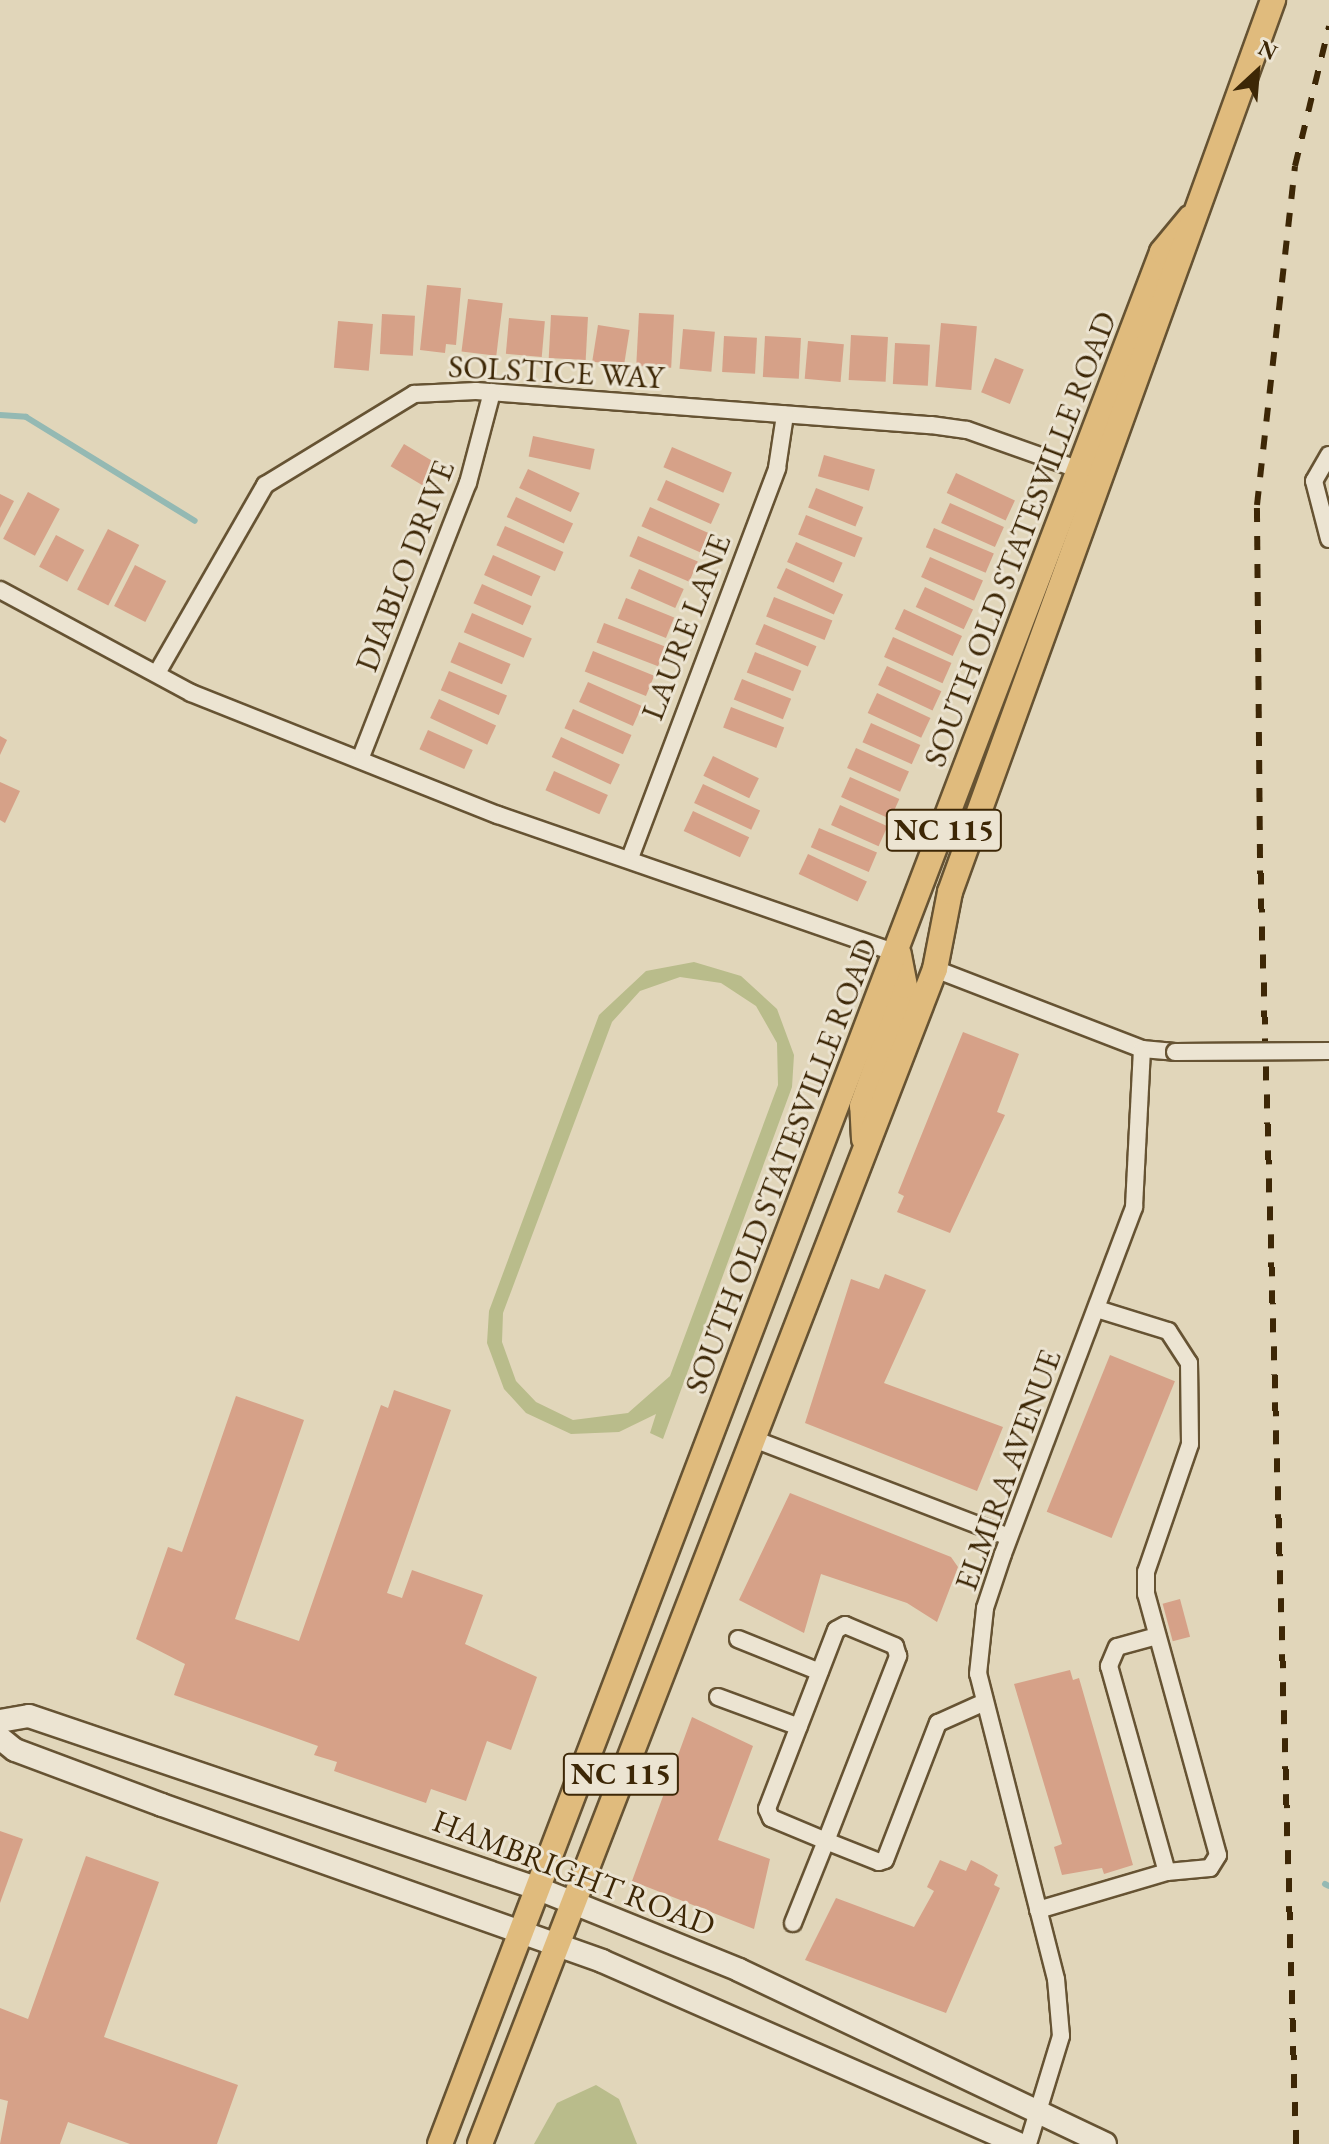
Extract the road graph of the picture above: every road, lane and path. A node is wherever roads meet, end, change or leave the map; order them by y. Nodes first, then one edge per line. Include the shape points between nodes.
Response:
1 (1273, 0) edge
2 (1190, 217) junction
3 (492, 392) junction
4 (785, 415) junction
5 (1329, 455) edge
6 (1080, 470) junction
7 (1329, 539) edge
8 (0, 590) edge
9 (157, 673) junction
10 (984, 722) junction
11 (361, 757) junction
12 (630, 858) junction
13 (899, 954) junction
14 (935, 969) junction
15 (1142, 1049) junction
16 (1329, 1051) edge
17 (866, 1146) junction
18 (1097, 1309) junction
19 (751, 1438) junction
20 (1009, 1537) junction
21 (1157, 1636) junction
22 (738, 1639) dead end
23 (820, 1672) junction
24 (718, 1697) dead end
25 (985, 1702) junction
26 (0, 1721) edge
27 (799, 1727) junction
28 (0, 1738) edge
29 (826, 1841) junction
30 (1167, 1872) junction
31 (539, 1889) junction
32 (572, 1902) junction
33 (1038, 1910) junction
34 (793, 1923) dead end
35 (522, 1932) junction
36 (556, 1945) junction
37 (1040, 2111) junction
38 (440, 2144) edge
39 (480, 2144) edge
40 (1018, 2144) edge
41 (1028, 2144) edge
42 (1105, 2144) edge

1 - 2 main road, SOUTH OLD STATESVILLE ROAD / NC 115
2 - 6 main road, SOUTH OLD STATESVILLE ROAD / NC 115 via 1162,252
2 - 14 main road, SOUTH OLD STATESVILLE ROAD / NC 115 via 1184,259 950,892
3 - 4 street, SOLSTICE WAY
3 - 9 street, SOLSTICE WAY via 414,394 295,460 265,485
3 - 11 street, DIABLO DRIVE via 468,483
4 - 6 street, SOLSTICE WAY via 967,430
4 - 12 street, LAURE LANE via 777,468
5 - 7 street via 1314,481
6 - 10 main road, SOUTH OLD STATESVILLE ROAD / NC 115
8 - 9 street
9 - 11 street
10 - 13 main road, SOUTH OLD STATESVILLE ROAD / NC 115
10 - 14 main road via 968,804 920,944
11 - 12 street via 498,815
12 - 13 street
13 - 17 main road via 905,986 862,1106
13 - 31 main road, SOUTH OLD STATESVILLE ROAD / NC 115 via 802,1187
14 - 15 street
14 - 17 main road, SOUTH OLD STATESVILLE ROAD / NC 115
15 - 16 street, bridge
15 - 18 street, ELMIRA AVENUE via 1134,1207
17 - 19 main road, SOUTH OLD STATESVILLE ROAD / NC 115
18 - 20 street, ELMIRA AVENUE
18 - 21 street via 1168,1331 1189,1363 1190,1444 1146,1572
19 - 20 street
19 - 32 main road, SOUTH OLD STATESVILLE ROAD / NC 115
20 - 25 street, ELMIRA AVENUE via 985,1608 978,1674
21 - 30 street via 1117,1647 1109,1666
21 - 30 street via 1218,1855 1210,1868
22 - 23 street
23 - 27 street
23 - 29 street via 840,1626 899,1650
24 - 27 street
25 - 29 street via 938,1723 885,1860
25 - 33 street, ELMIRA AVENUE
26 - 31 main road, HAMBRIGHT ROAD via 29,1716
27 - 29 street via 767,1814
28 - 35 main road via 15,1750 147,1800
29 - 34 street
30 - 33 street
31 - 32 main road, HAMBRIGHT ROAD
31 - 35 main road, SOUTH OLD STATESVILLE ROAD / NC 115
32 - 36 main road, SOUTH OLD STATESVILLE ROAD / NC 115
32 - 37 main road, HAMBRIGHT ROAD via 739,1970
33 - 37 street, ELMIRA AVENUE via 1061,2036
35 - 36 main road
35 - 38 main road, SOUTH OLD STATESVILLE ROAD / NC 115
36 - 39 main road, SOUTH OLD STATESVILLE ROAD / NC 115
36 - 40 main road via 771,2030
37 - 41 street, ELMIRA AVENUE
37 - 42 main road, HAMBRIGHT ROAD

